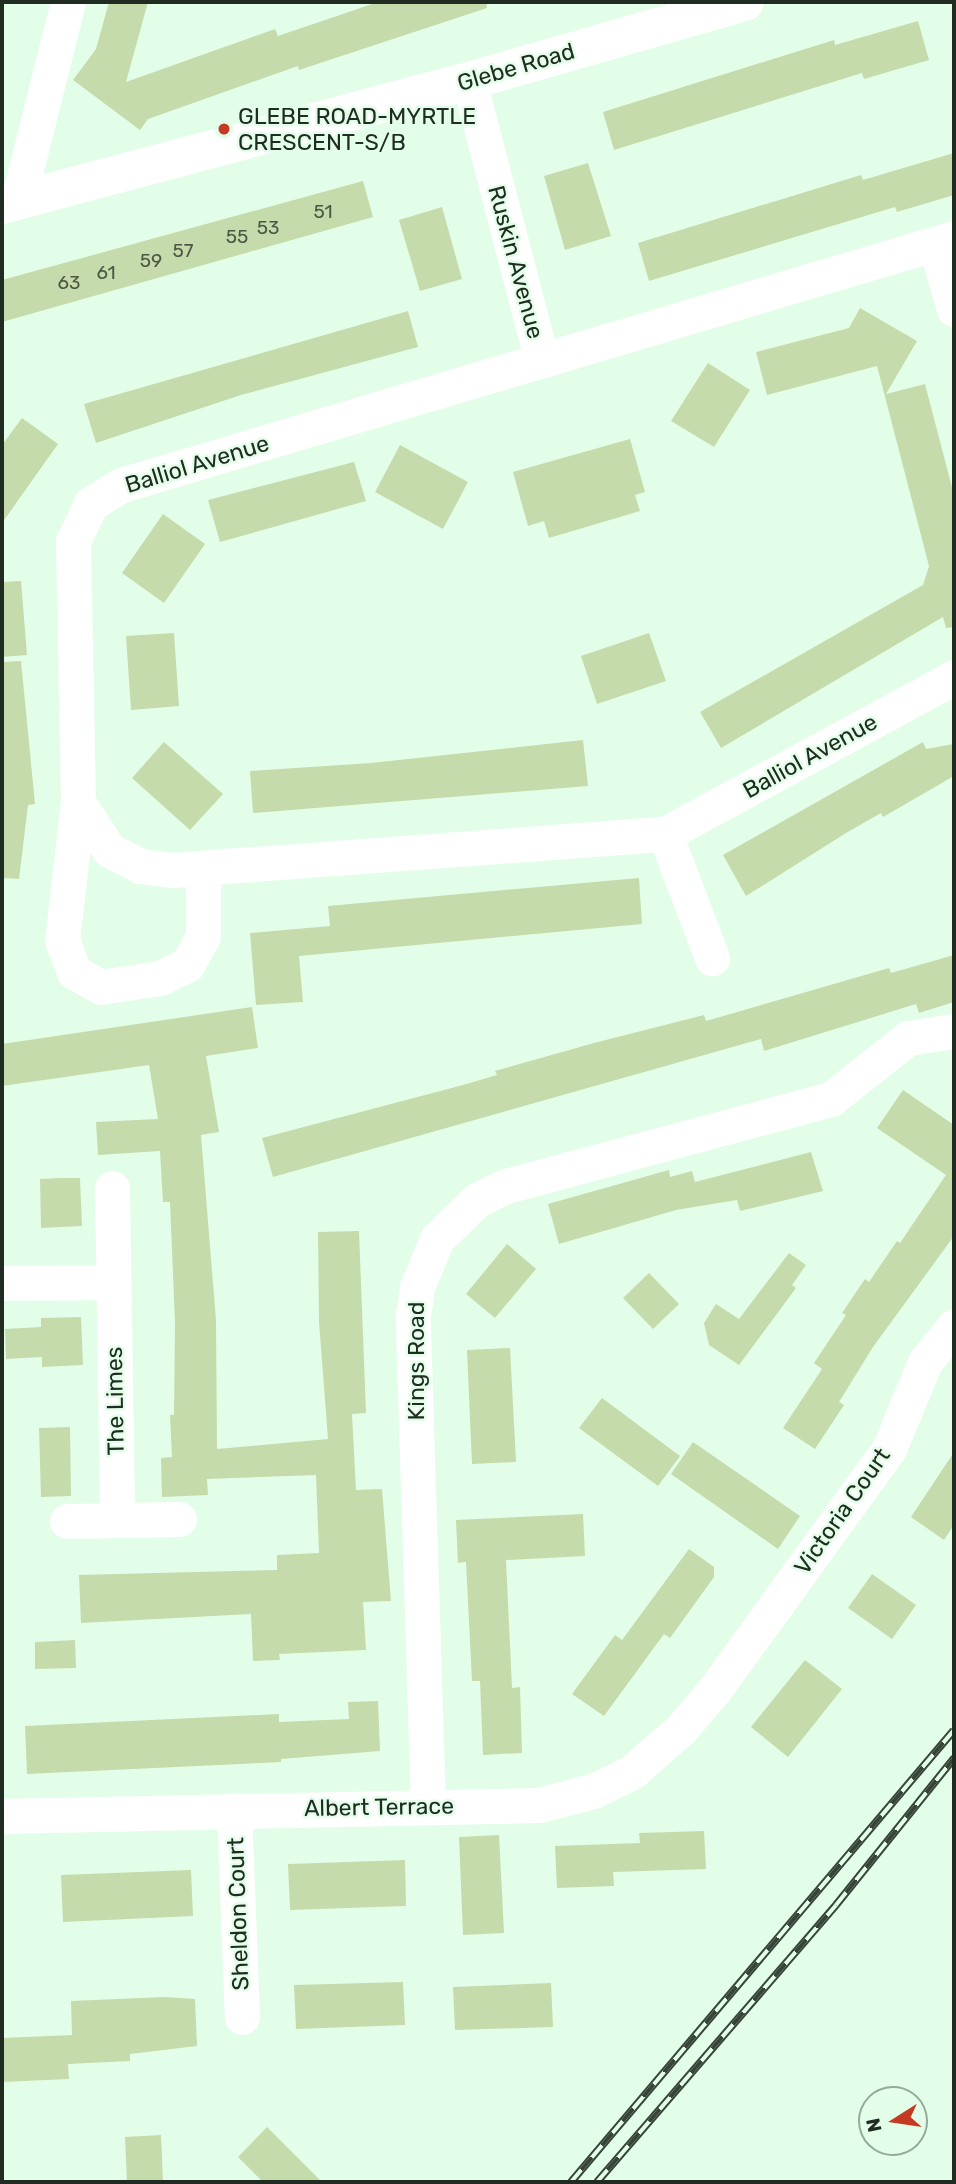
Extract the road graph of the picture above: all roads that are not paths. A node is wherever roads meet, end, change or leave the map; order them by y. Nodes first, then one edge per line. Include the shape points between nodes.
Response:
1 (68, 2) edge
2 (745, 2) edge
3 (469, 81) junction
4 (10, 203) edge
5 (945, 243) edge
6 (954, 309) edge
7 (542, 361) junction
8 (954, 677) edge
9 (78, 802) junction
10 (665, 834) junction
11 (203, 868) junction
12 (712, 958) dead end
13 (954, 1031) edge
14 (112, 1188) dead end
15 (113, 1282) junction
16 (2, 1283) edge
17 (954, 1326) edge
18 (179, 1519) dead end
19 (117, 1520) junction
20 (67, 1521) dead end
21 (715, 1689) joint
22 (428, 1805) junction
23 (234, 1810) junction
24 (2, 1816) edge
25 (242, 2017) dead end

1 - 4 street
2 - 3 street, Glebe Road
3 - 4 street, Glebe Road
3 - 7 street, Ruskin Avenue
5 - 6 street
5 - 7 street, Balliol Avenue
7 - 9 street, Balliol Avenue via 121,485 91,504 73,541
8 - 10 street, Balliol Avenue
9 - 11 street, Balliol Avenue via 109,850 139,866
9 - 11 street, Balliol Avenue via 62,940 74,972 102,987 160,978 187,965 203,936
10 - 11 street, Balliol Avenue
10 - 12 street
13 - 22 street, Kings Road via 908,1038 831,1100 506,1186 477,1200 437,1239 416,1287 413,1316
14 - 15 street, The Limes
15 - 16 street
15 - 19 street, The Limes
17 - 21 street, Victoria Court via 925,1362 889,1449
18 - 19 street
19 - 20 street
21 - 22 street, Albert Terrace via 681,1729 632,1772 593,1791 539,1804
22 - 23 street, Albert Terrace
23 - 24 street, Albert Terrace
23 - 25 street, Sheldon Court

